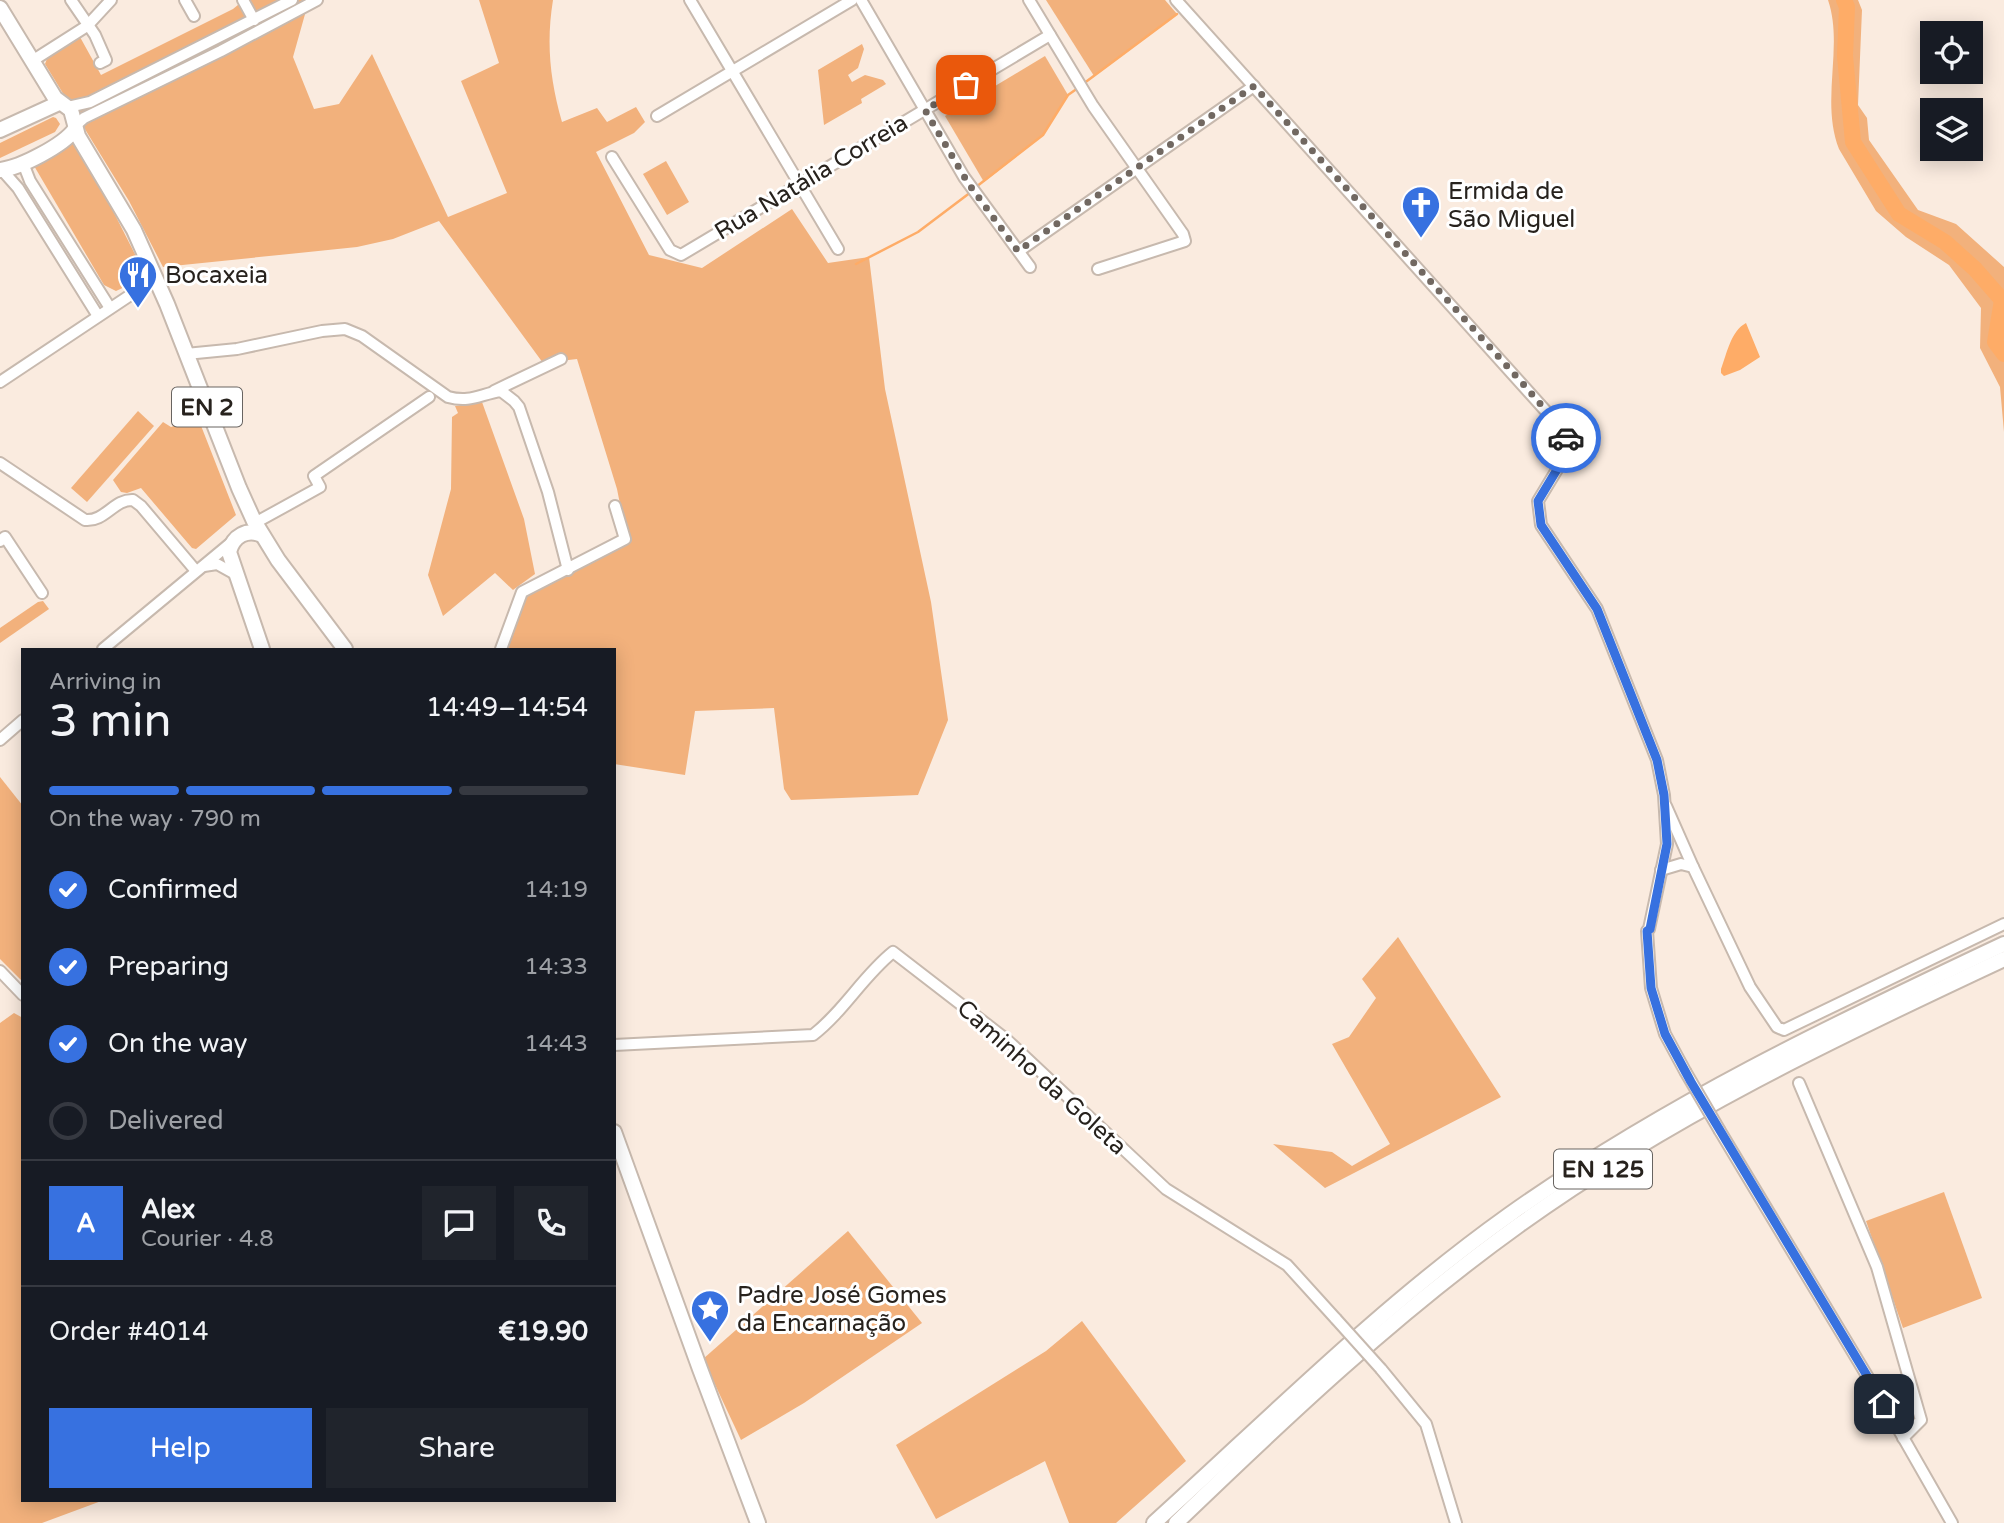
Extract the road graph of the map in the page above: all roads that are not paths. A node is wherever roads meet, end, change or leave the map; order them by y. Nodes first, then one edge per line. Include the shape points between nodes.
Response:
1 (71, 0) edge
2 (111, 0) edge
3 (186, 0) edge
4 (243, 0) edge
5 (292, 0) edge
6 (317, 0) edge
7 (690, 0) edge
8 (852, 0) edge
9 (861, 0) edge
10 (1029, 0) edge
11 (1176, 0) edge
12 (0, 8) edge
13 (194, 16) dead end
14 (254, 20) junction
15 (87, 26) junction
16 (1050, 35) junction
17 (32, 61) junction
18 (100, 63) dead end
19 (732, 72) junction
20 (46, 84) junction
21 (1254, 86) junction
22 (64, 105) junction
23 (925, 110) junction
24 (35, 113) junction
25 (657, 116) dead end
26 (0, 131) edge
27 (75, 131) junction
28 (612, 157) dead end
29 (23, 163) junction
30 (1137, 168) junction
31 (1, 171) edge
32 (799, 184) junction
33 (838, 249) dead end
34 (1018, 251) junction
35 (1030, 267) dead end
36 (1098, 269) dead end
37 (156, 278) junction
38 (110, 308) junction
39 (98, 316) junction
40 (186, 354) junction
41 (561, 359) dead end
42 (0, 382) edge
43 (490, 393) junction
44 (429, 397) dead end
45 (0, 463) edge
46 (615, 506) dead end
47 (248, 508) junction
48 (258, 529) junction
49 (0, 541) edge
50 (234, 541) junction
51 (199, 569) junction
52 (568, 570) junction
53 (235, 573) junction
54 (42, 593) dead end
55 (104, 648) edge
56 (262, 648) edge
57 (344, 648) edge
58 (501, 648) edge
59 (21, 722) edge
60 (0, 740) edge
61 (1664, 802) junction
62 (1693, 867) junction
63 (1661, 870) junction
64 (2004, 924) edge
65 (2004, 944) edge
66 (2004, 959) edge
67 (0, 971) edge
68 (21, 993) edge
69 (616, 1045) edge
70 (1799, 1083) dead end
71 (616, 1137) edge
72 (1903, 1438) junction
73 (1251, 1452) junction
74 (761, 1523) edge
75 (1155, 1523) edge
76 (1176, 1523) edge
77 (1182, 1523) edge
78 (1456, 1523) edge
79 (1952, 1523) edge

1 - 15 street
2 - 15 street
3 - 13 street
4 - 14 street
5 - 14 street
6 - 27 street via 84,118
7 - 19 street
8 - 19 street
9 - 23 street
10 - 16 street
11 - 21 street
12 - 17 main road
14 - 22 street via 90,102
15 - 17 street
15 - 18 street via 106,60
16 - 23 street, Rua Natália Correia
16 - 30 street
17 - 20 main road
19 - 25 street
19 - 32 street
20 - 22 main road
20 - 24 main road via 46,100
21 - 30 street
21 - 61 street via 1562,429 1567,453 1538,501 1541,525 1597,609 1657,760
22 - 24 main road
22 - 27 main road via 73,115
23 - 32 street, Rua Natália Correia
23 - 34 street via 966,180
24 - 26 main road
27 - 29 main road
27 - 37 main road, EN 2 via 134,230
28 - 32 street, Rua Natália Correia via 670,250 681,255
29 - 31 main road
29 - 38 street
30 - 34 street
30 - 36 street via 1185,241
31 - 39 street via 19,188
32 - 33 street
34 - 35 street
37 - 38 street
37 - 40 main road, EN 2
38 - 39 street
39 - 42 street
40 - 43 street via 345,329 362,336 448,397 472,400
40 - 47 main road, EN 2
41 - 43 street
43 - 52 street via 501,391 519,407
44 - 48 street via 314,476 320,488
45 - 51 street via 85,520 98,519 133,500
46 - 52 street via 625,539
47 - 48 main road, EN 2
47 - 50 main road
48 - 50 main road
48 - 57 main road, EN 2
49 - 54 street via 5,537
50 - 51 street
50 - 53 main road via 229,552
51 - 53 street via 217,564
51 - 55 street
52 - 58 street via 522,592
53 - 56 main road
59 - 60 street
61 - 62 street
61 - 63 street via 1667,844
62 - 63 street via 1681,864
62 - 64 street via 1750,987 1777,1027 1784,1030
63 - 72 street, bridge via 1647,931 1651,988 1665,1034
65 - 75 main road, EN 125 via 1787,1047 1560,1179 1396,1302
66 - 73 main road, EN 125 via 1755,1080 1594,1175 1519,1225 1396,1320
67 - 68 street
69 - 78 street, Caminho da Goleta, bridge via 813,1035 893,953 1007,1040 1166,1189 1287,1265 1426,1424
70 - 72 street via 1877,1266 1921,1420
71 - 74 main road
72 - 79 street
73 - 76 main road, EN 125
73 - 77 main road

